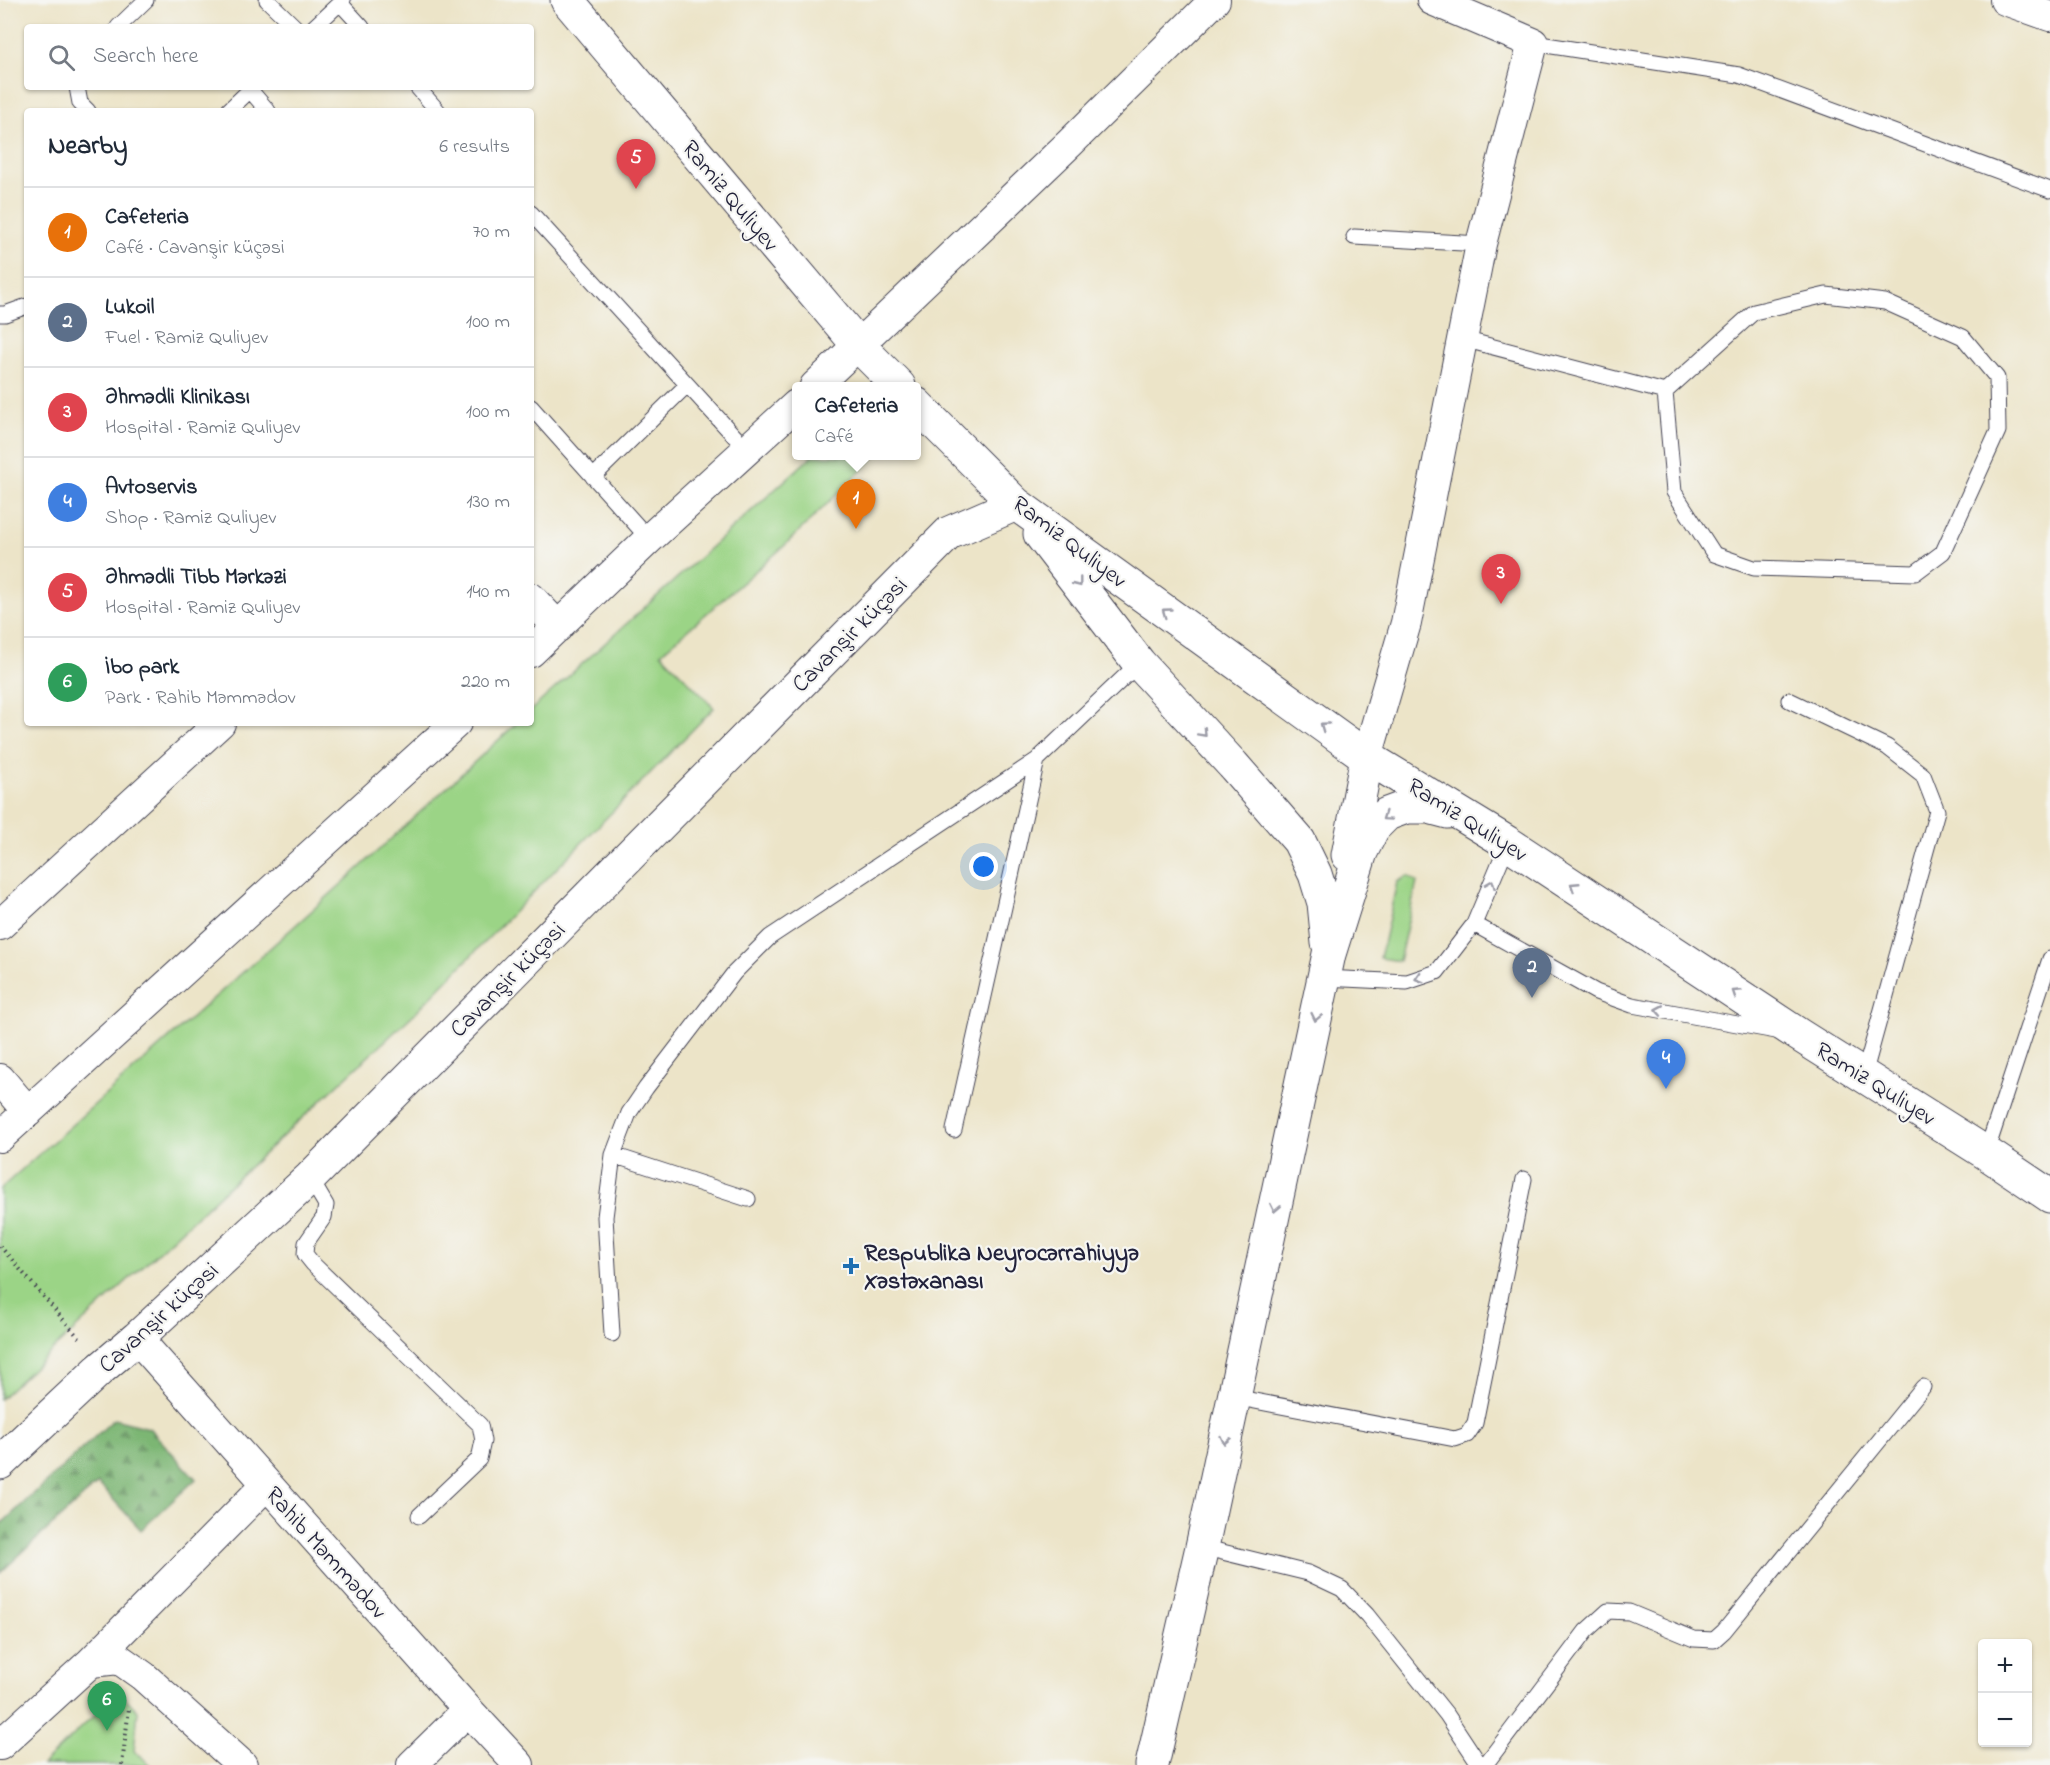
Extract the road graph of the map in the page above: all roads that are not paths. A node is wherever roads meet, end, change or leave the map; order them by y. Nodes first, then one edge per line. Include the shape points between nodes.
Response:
1 (146, 0) edge
2 (267, 0) edge
3 (567, 0) edge
4 (1215, 0) edge
5 (1432, 0) edge
6 (2005, 0) edge
7 (342, 1) edge
8 (2050, 16) edge
9 (121, 24) edge
10 (292, 24) edge
11 (317, 24) edge
12 (360, 24) edge
13 (1533, 43) junction
14 (78, 90) edge
15 (251, 90) edge
16 (253, 90) edge
17 (420, 90) edge
18 (85, 108) edge
19 (231, 108) edge
20 (266, 108) edge
21 (435, 108) edge
22 (2050, 190) edge
23 (534, 216) edge
24 (1354, 237) dead end
25 (1481, 244) junction
26 (24, 307) edge
27 (0, 314) edge
28 (1463, 339) junction
29 (859, 346) junction
30 (820, 382) edge
31 (894, 382) edge
32 (687, 385) junction
33 (1665, 392) junction
34 (792, 409) edge
35 (921, 409) edge
36 (534, 410) edge
37 (747, 450) junction
38 (592, 477) junction
39 (1017, 504) junction
40 (649, 539) junction
41 (534, 601) edge
42 (558, 627) junction
43 (534, 649) edge
44 (1139, 663) junction
45 (1789, 700) dead end
46 (217, 726) edge
47 (453, 726) edge
48 (1366, 757) junction
49 (1037, 760) junction
50 (1462, 815) junction
51 (1508, 843) junction
52 (1474, 924) junction
53 (0, 925) edge
54 (2050, 959) edge
55 (1327, 966) junction
56 (1799, 1035) junction
57 (1864, 1075) junction
58 (0, 1079) edge
59 (28, 1112) junction
60 (954, 1130) dead end
61 (0, 1137) edge
62 (1986, 1153) junction
63 (613, 1155) junction
64 (310, 1178) junction
65 (1524, 1179) dead end
66 (2050, 1196) edge
67 (748, 1199) dead end
68 (612, 1334) dead end
69 (137, 1338) junction
70 (1923, 1387) dead end
71 (1234, 1397) junction
72 (0, 1463) edge
73 (267, 1484) junction
74 (419, 1516) dead end
75 (1202, 1547) junction
76 (91, 1662) junction
77 (468, 1710) junction
78 (0, 1745) edge
79 (242, 1765) edge
80 (412, 1765) edge
81 (519, 1765) edge
82 (1152, 1765) edge
83 (1483, 1765) edge

1 - 9 lane
2 - 10 lane
3 - 29 main road, Ramiz Quliyev
4 - 29 street
5 - 13 street
6 - 8 street
7 - 11 lane
7 - 12 lane
13 - 22 lane via 1740,75
13 - 25 street
14 - 18 lane
15 - 19 lane
16 - 20 lane
17 - 21 lane
23 - 32 lane
24 - 25 lane
25 - 28 street
26 - 27 lane
28 - 33 lane
28 - 48 street via 1406,623
29 - 30 street
29 - 31 main road, Ramiz Quliyev
32 - 37 lane
32 - 38 lane
33 - 33 lane via 1674,492 1714,554 1754,568 1915,573 1943,552 1998,431 1996,378 1963,337 1886,302 1826,296 1754,312
34 - 37 street
35 - 39 main road, Ramiz Quliyev
36 - 38 lane
37 - 40 street
38 - 40 lane
39 -> 44 main road
48 -> 39 main road, Ramiz Quliyev
39 - 64 main road, Cavanşir küçəsi via 949,533
40 - 42 street
41 - 42 street
42 - 43 street
44 - 49 lane
44 -> 55 main road via 1299,841 1324,903
45 - 57 lane via 1887,747 1923,774 1937,811
46 - 53 street
47 - 59 street
48 - 50 main road, Ramiz Quliyev
48 - 55 main road
49 - 60 lane
49 - 63 lane via 770,937 734,973 646,1088 629,1113
50 - 51 main road, Ramiz Quliyev
50 -> 55 main road via 1429,807 1406,807 1387,813 1373,828
52 -> 51 lane
56 -> 51 main road, Ramiz Quliyev
52 -> 55 lane via 1437,972 1407,982
56 -> 52 lane via 1632,1005 1596,992
54 - 62 lane
55 -> 71 main road
56 - 57 main road, Ramiz Quliyev
57 - 62 main road, Ramiz Quliyev
58 - 59 street
59 - 61 street
62 - 66 main road, Ramiz Quliyev
63 - 67 lane
63 - 68 lane via 605,1217
64 - 69 main road, Cavanşir küçəsi
64 - 74 lane via 326,1205 324,1217 306,1243 305,1254 480,1425 483,1441 479,1459
65 - 71 lane via 1475,1423 1467,1435 1455,1439
69 - 72 main road, Cavanşir küçəsi
69 - 73 street, Rahib Məmmədov
70 - 83 lane via 1714,1640 1694,1639 1629,1612 1608,1611 1586,1631
71 -> 75 main road
73 - 76 street
73 - 77 street, Rahib Məmmədov
75 - 82 main road
75 - 83 lane via 1308,1573 1342,1589 1367,1614
76 - 78 street
76 - 79 street via 119,1659
77 - 80 street
77 - 81 street, Rahib Məmmədov

